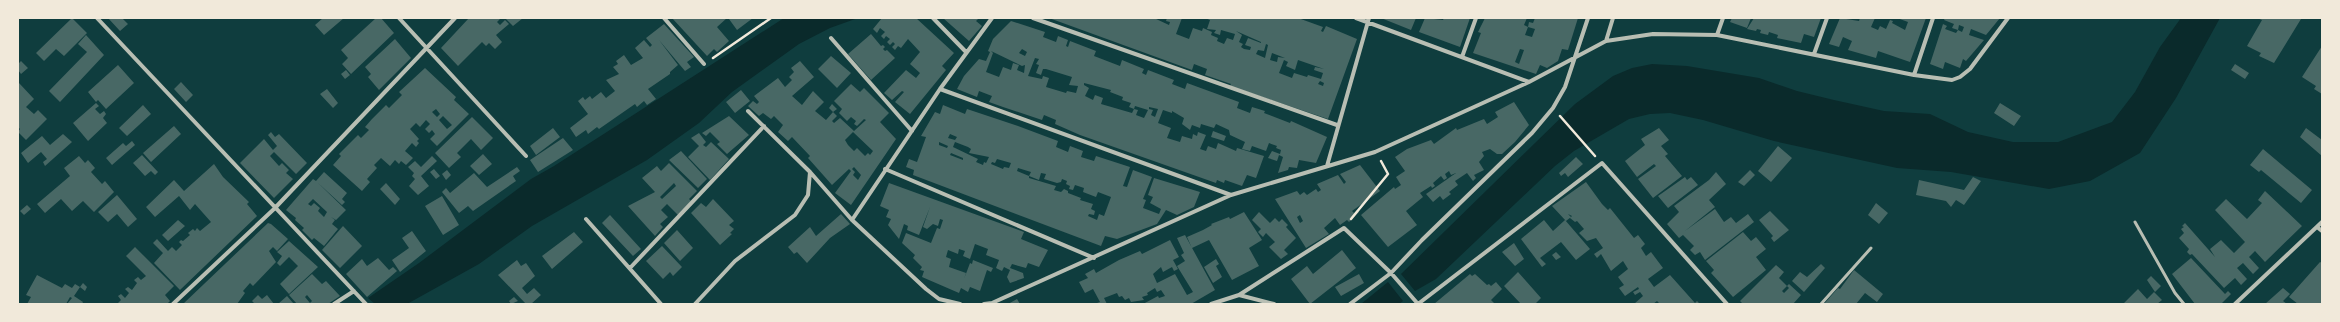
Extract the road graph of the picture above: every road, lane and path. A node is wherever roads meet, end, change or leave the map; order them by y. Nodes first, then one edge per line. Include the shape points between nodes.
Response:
1 (97, 18) edge
2 (399, 18) edge
3 (455, 18) edge
4 (664, 18) edge
5 (771, 18) edge
6 (933, 18) edge
7 (992, 18) edge
8 (1033, 18) edge
9 (1356, 18) edge
10 (1476, 18) edge
11 (1588, 18) edge
12 (1613, 18) edge
13 (1722, 18) edge
14 (1827, 18) edge
15 (1933, 18) edge
16 (2008, 18) edge
17 (1368, 20) edge
18 (1716, 35) junction
19 (831, 38) dead end
20 (1606, 41) junction
21 (427, 47) junction
22 (966, 52) junction
23 (1814, 54) junction
24 (1462, 57) junction
25 (1574, 59) junction
26 (704, 64) joint
27 (1914, 75) junction
28 (1530, 82) junction
29 (940, 89) junction
30 (748, 110) dead end
31 (1559, 115) dead end
32 (1337, 125) junction
33 (764, 126) junction
34 (912, 131) junction
35 (1376, 152) junction
36 (1593, 154) dead end
37 (526, 156) dead end
38 (1327, 166) junction
39 (885, 169) junction
40 (810, 172) junction
41 (1231, 195) junction
42 (274, 208) junction
43 (586, 219) dead end
44 (852, 220) junction
45 (2135, 222) dead end
46 (2322, 222) edge
47 (2317, 227) junction
48 (1344, 228) junction
49 (2322, 231) edge
50 (1871, 248) dead end
51 (1094, 258) junction
52 (630, 268) junction
53 (1390, 273) junction
54 (354, 291) junction
55 (1239, 295) junction
56 (992, 303) edge
57 (173, 304) edge
58 (334, 304) edge
59 (366, 304) edge
60 (661, 304) edge
61 (694, 304) edge
62 (960, 304) edge
63 (984, 304) edge
64 (1211, 304) edge
65 (1274, 304) edge
66 (1350, 304) edge
67 (1418, 304) edge
68 (1727, 304) edge
69 (1821, 304) edge
70 (2184, 304) edge
71 (2235, 304) edge

1 - 42 street
2 - 21 street
3 - 21 street
4 - 26 street
5 - 26 path
6 - 22 street
7 - 22 street
8 - 32 street
9 - 17 street
10 - 24 street
11 - 25 street
12 - 20 street
13 - 18 street
14 - 23 street
15 - 27 street
16 - 27 street via 1970,69 1960,77 1952,80
17 - 24 street
17 - 32 street
18 - 20 street via 1653,34
18 - 23 street
19 - 34 street
20 - 25 street
21 - 37 street
21 - 42 street
22 - 29 street
23 - 27 street
24 - 28 street
25 - 28 street
25 - 53 street via 1565,87 1553,108 1532,133
28 - 35 street
29 - 34 street
29 - 41 street
30 - 33 street
31 - 36 path
32 - 38 street
33 - 40 street
33 - 52 street
34 - 39 street
35 - 38 street
35 - 48 path via 1388,174
38 - 41 street
39 - 44 street
39 - 51 street
40 - 44 street
40 - 61 street via 808,195 795,215 735,261
41 - 51 street
42 - 54 street
42 - 57 street
43 - 52 street
44 - 62 street via 939,299
45 - 70 lane via 2175,293
46 - 47 street
47 - 49 street
47 - 71 street
48 - 53 street
48 - 55 street
50 - 69 lane
51 - 56 street
52 - 60 street
53 - 66 street
53 - 67 street
54 - 58 street
54 - 59 street
55 - 64 street
55 - 65 street
56 - 63 street
67 - 68 street via 1602,163

